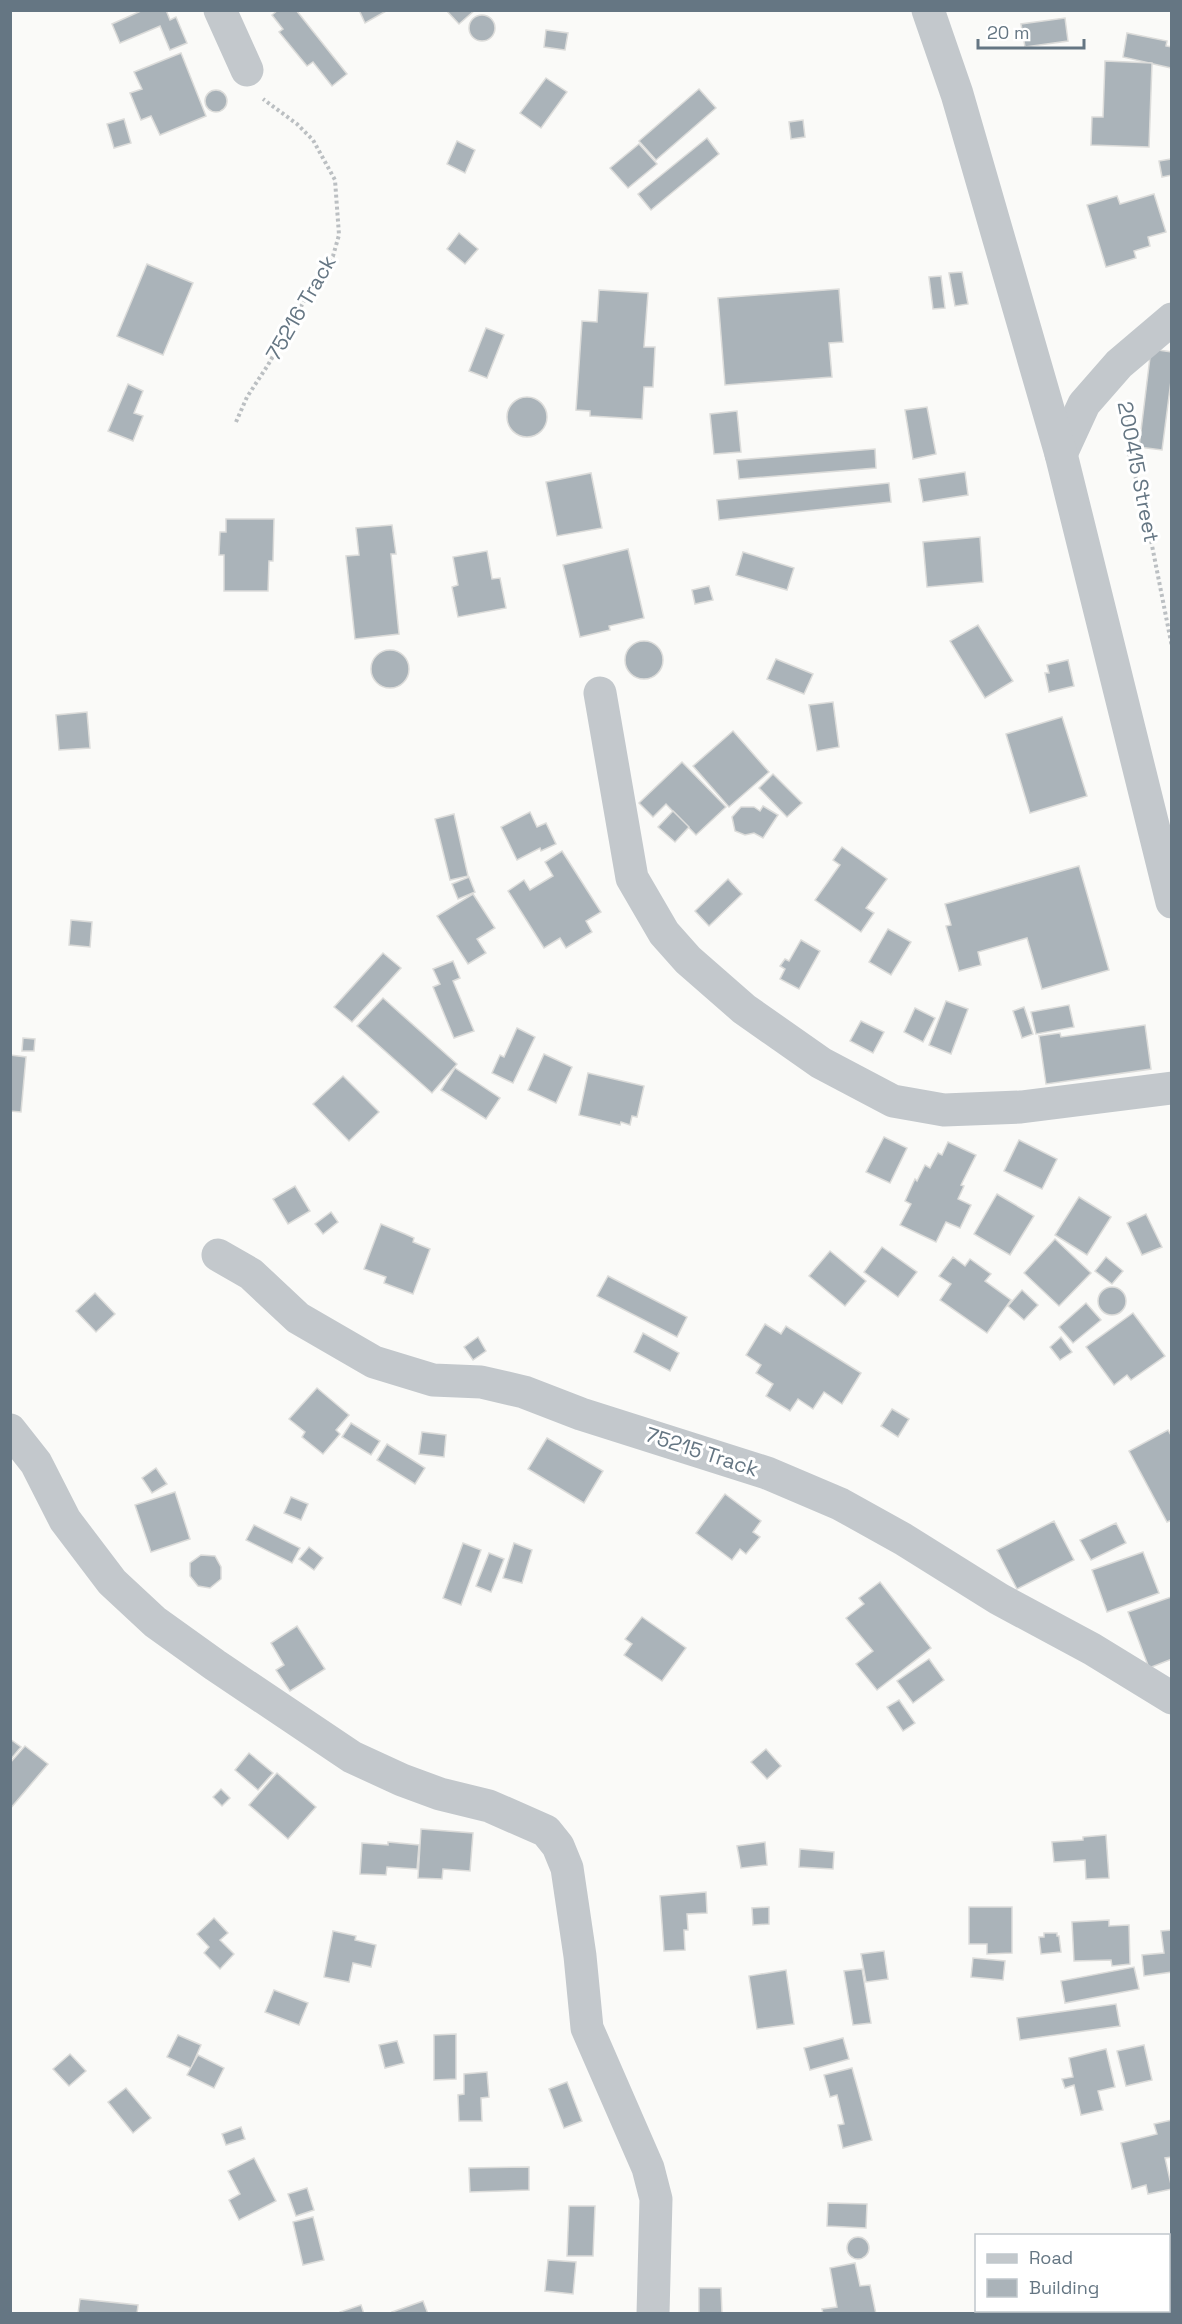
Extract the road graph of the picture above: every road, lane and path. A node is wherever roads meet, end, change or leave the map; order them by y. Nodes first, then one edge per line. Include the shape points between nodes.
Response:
1 (220, 10) edge
2 (928, 10) edge
3 (247, 70) joint
4 (1172, 320) edge
5 (1119, 364) junction
6 (236, 422) dead end
7 (1061, 454) junction
8 (1172, 647) edge
9 (600, 693) dead end
10 (1172, 902) edge
11 (1172, 1088) edge
12 (218, 1255) dead end
13 (10, 1430) edge
14 (1172, 1698) edge
15 (653, 2313) edge

1 - 3 street
2 - 7 street via 957,94
3 - 6 path, 75216 Track via 262,99 313,140 335,180 339,235 333,256 247,397
4 - 5 street
5 - 7 street via 1084,404
5 - 8 path, 200415 Street via 1130,458 1145,510
7 - 10 street
9 - 11 street via 632,878 664,933 688,960 744,1009 821,1063 893,1101 944,1110 1021,1107
12 - 14 street, 75215 Track via 251,1274 298,1318 375,1362 433,1380 481,1382 524,1392 767,1473 840,1504
13 - 15 street via 36,1463 65,1520 112,1582 155,1622 352,1757 440,1794 489,1806 546,1831 558,1846 567,1868 587,2028 648,2168 656,2199

